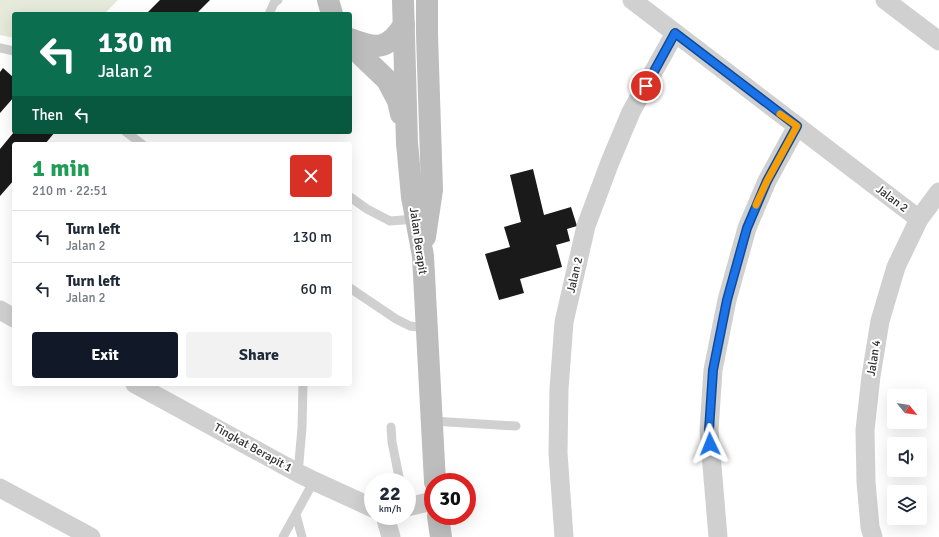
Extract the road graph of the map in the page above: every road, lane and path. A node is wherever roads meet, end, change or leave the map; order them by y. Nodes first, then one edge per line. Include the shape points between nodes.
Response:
1 (278, 0) edge
2 (328, 0) edge
3 (403, 0) edge
4 (427, 0) edge
5 (632, 0) edge
6 (884, 0) edge
7 (271, 12) edge
8 (331, 12) edge
9 (404, 25) junction
10 (675, 33) junction
11 (352, 40) edge
12 (939, 41) edge
13 (352, 45) edge
14 (0, 48) edge
15 (12, 51) edge
16 (797, 126) junction
17 (129, 134) edge
18 (139, 142) edge
19 (407, 143) junction
20 (939, 192) edge
21 (352, 198) edge
22 (416, 219) junction
23 (919, 219) junction
24 (423, 256) junction
25 (352, 289) edge
26 (0, 310) edge
27 (12, 317) edge
28 (426, 328) junction
29 (139, 386) edge
30 (303, 386) edge
31 (432, 421) junction
32 (516, 426) dead end
33 (391, 427) dead end
34 (398, 473) edge
35 (435, 473) edge
36 (306, 477) junction
37 (0, 488) edge
38 (364, 504) edge
39 (296, 515) junction
40 (388, 525) edge
41 (439, 525) edge
42 (91, 537) edge
43 (284, 537) edge
44 (302, 537) edge
45 (391, 537) edge
46 (440, 537) edge
47 (564, 537) edge
48 (718, 537) edge
49 (873, 537) edge

1 - 7 lane
2 - 8 main road
3 - 9 main road, Jalan Berapit
4 - 24 main road via 432,190
5 - 10 street, Jalan 2
6 - 12 street
9 - 11 main road via 388,44 374,47
9 - 19 main road, Jalan Berapit
10 - 16 street, Jalan 2
10 - 47 street, Jalan 2 via 631,112 610,162 586,226 564,322 558,453
13 - 19 main road via 387,80 398,100
14 - 15 lane
16 - 23 street, Jalan 2
16 - 48 street via 767,181 747,228 727,300 713,370 709,430
17 - 18 lane
19 - 22 main road, Jalan Berapit
20 - 23 street, Jalan 4
21 - 22 lane via 390,221
22 - 24 main road, Jalan Berapit
23 - 49 street, Jalan 4 via 896,267 880,322 871,376 865,430 866,474
24 - 28 main road, Jalan Berapit
25 - 28 lane via 396,319 410,326
26 - 27 street
28 - 31 main road, Jalan Berapit
29 - 36 street, Tingkat Berapit 1
30 - 36 lane via 302,428
31 - 32 lane
31 - 35 main road, Jalan Berapit
33 - 34 lane
36 - 38 street, Tingkat Berapit 1
36 - 39 lane
37 - 42 street
39 - 43 lane
39 - 44 lane
40 - 45 street
41 - 46 main road

